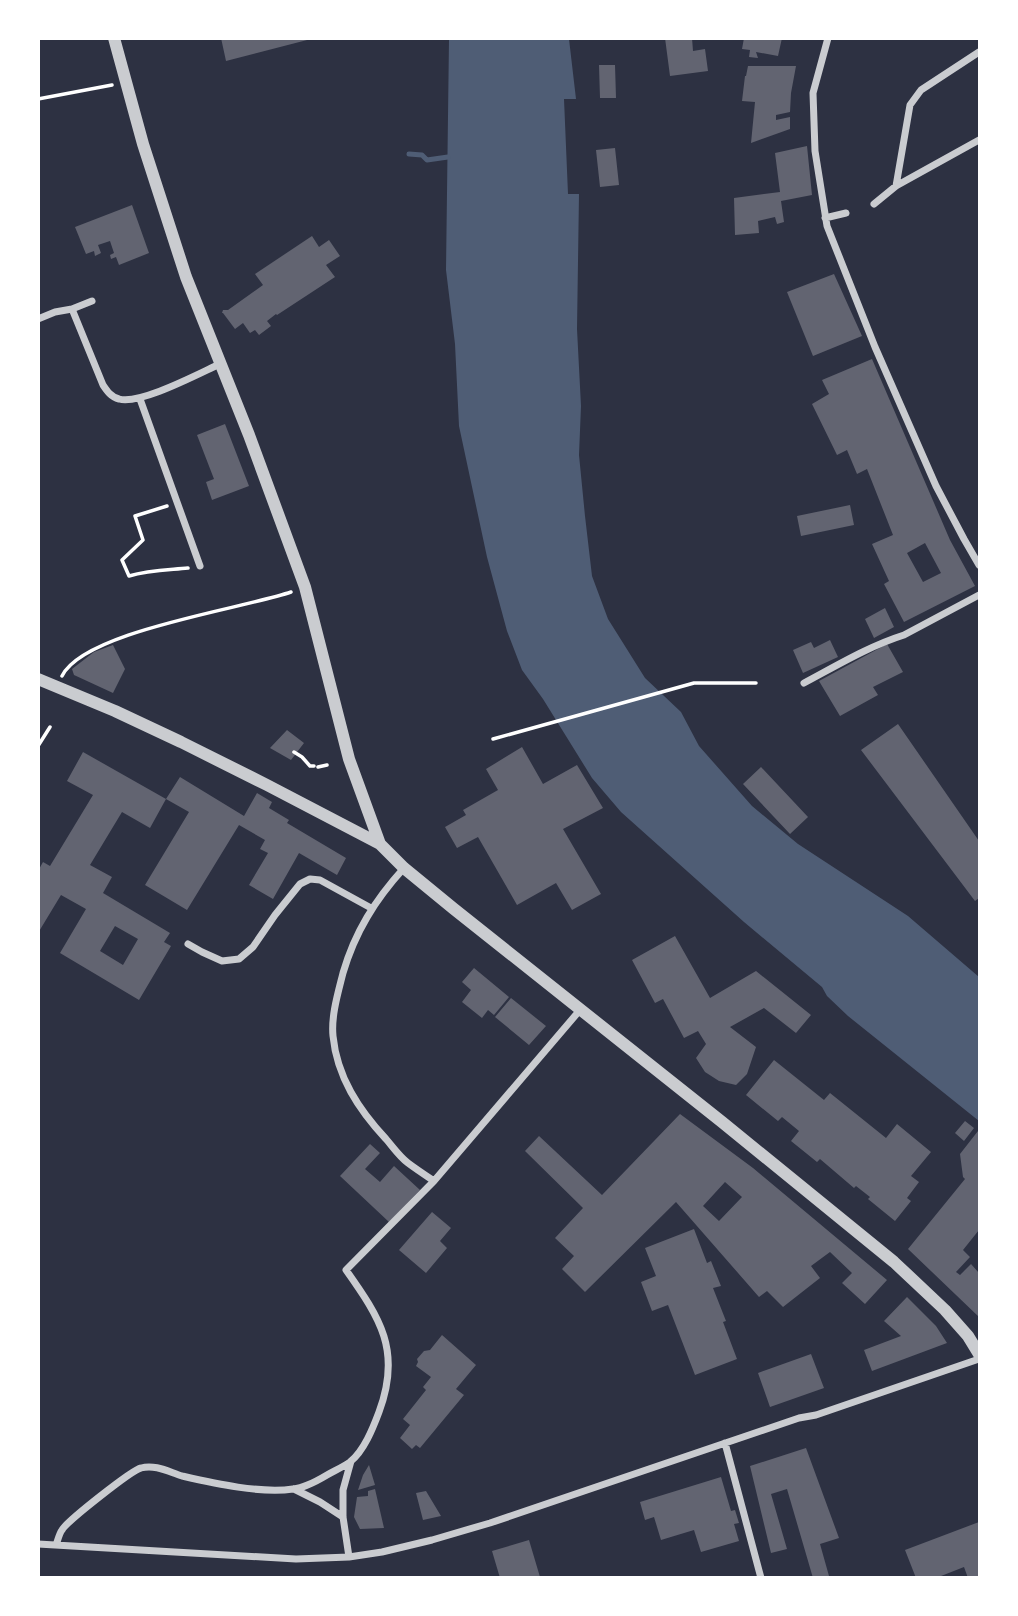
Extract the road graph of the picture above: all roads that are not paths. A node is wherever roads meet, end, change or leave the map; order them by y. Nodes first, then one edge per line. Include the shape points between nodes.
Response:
1 (114, 38) edge
2 (828, 38) edge
3 (979, 52) edge
4 (979, 140) edge
5 (896, 186) junction
6 (874, 204) dead end
7 (846, 213) dead end
8 (825, 218) junction
9 (92, 301) dead end
10 (72, 309) junction
11 (38, 319) edge
12 (220, 364) junction
13 (140, 399) junction
14 (979, 565) edge
15 (200, 566) road end
16 (979, 595) edge
17 (38, 680) edge
18 (804, 683) dead end
19 (380, 844) junction
20 (404, 868) junction
21 (371, 908) junction
22 (188, 944) dead end
23 (580, 1010) junction
24 (434, 1181) junction
25 (979, 1354) edge
26 (979, 1359) edge
27 (725, 1443) junction
28 (351, 1461) junction
29 (294, 1489) junction
30 (343, 1517) junction
31 (38, 1544) edge
32 (56, 1545) junction
33 (349, 1557) junction
34 (761, 1577) edge

1 - 12 street via 186,277
2 - 8 street via 813,93 815,151
3 - 5 street via 921,90 910,105
4 - 5 street
5 - 6 street
7 - 8 street
8 - 14 street via 936,486
9 - 10 street
10 - 11 street
10 - 13 street via 103,385 120,400
12 - 13 street
12 - 19 street via 305,587 349,759
13 - 15 street
16 - 18 street
17 - 19 street via 181,742
19 - 20 street
20 - 21 street
20 - 23 street
21 - 22 street via 310,879 300,884 239,959 222,961
21 - 24 street via 349,953 337,996 332,1034 338,1063 362,1111 405,1161
23 - 24 street
23 - 25 street via 905,1271 945,1310
24 - 28 street via 346,1270 376,1315 386,1338 388,1365 372,1430
26 - 27 street
27 - 33 street via 489,1523
27 - 34 street
28 - 29 street
28 - 30 street
29 - 30 street
29 - 32 street via 263,1490 140,1468 74,1516 61,1530
30 - 33 street
31 - 32 street
32 - 33 street via 296,1559

